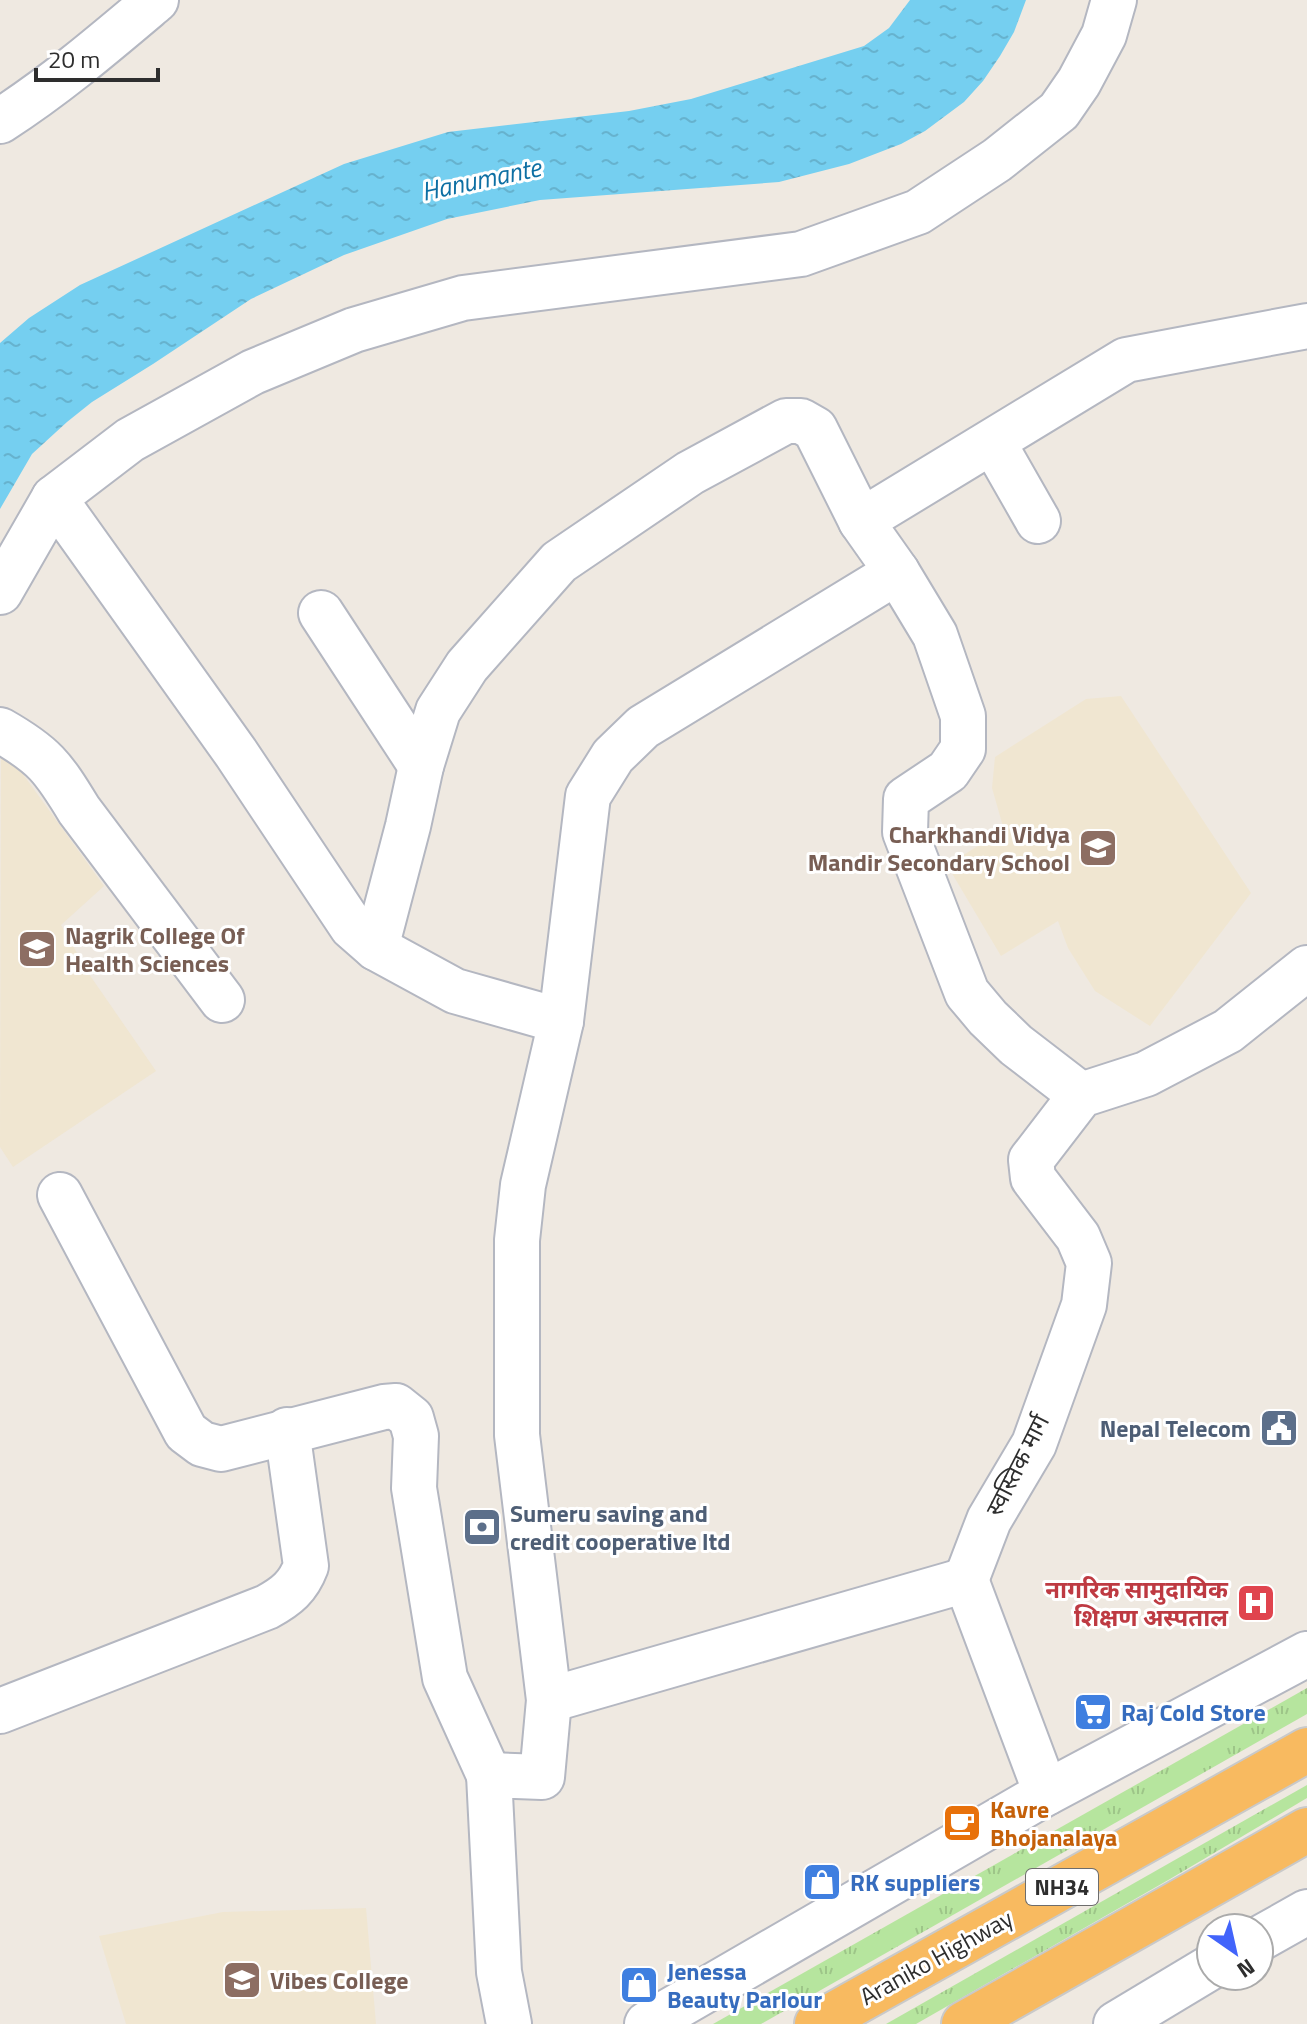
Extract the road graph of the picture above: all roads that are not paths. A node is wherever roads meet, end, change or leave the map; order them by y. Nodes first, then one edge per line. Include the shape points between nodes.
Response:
1 (156, 0) edge
2 (1114, 0) edge
3 (0, 121) edge
4 (1307, 326) edge
5 (993, 442) junction
6 (54, 498) junction
7 (861, 521) junction
8 (1038, 521) dead end
9 (897, 572) junction
10 (0, 592) edge
11 (321, 613) dead end
12 (0, 730) edge
13 (421, 766) junction
14 (376, 948) junction
15 (1307, 968) edge
16 (222, 1000) dead end
17 (561, 1021) junction
18 (1081, 1095) junction
19 (60, 1195) dead end
20 (287, 1430) junction
21 (966, 1580) junction
22 (1307, 1654) edge
23 (549, 1700) junction
24 (0, 1711) edge
25 (1307, 1750) edge
26 (489, 1775) junction
27 (1046, 1793) junction
28 (1307, 1830) edge
29 (1307, 1912) edge
30 (1275, 1930) edge
31 (1195, 1977) edge
32 (509, 2024) edge
33 (647, 2024) edge
34 (817, 2024) edge
35 (964, 2024) edge
36 (1116, 2024) edge

1 - 3 street via 71,72
2 - 6 street via 1104,35 1059,111 918,212 801,254 463,298 354,330 253,372 143,432
4 - 5 street via 1126,360
5 - 7 street
5 - 8 street
6 - 10 street
6 - 14 street via 352,927
7 - 9 street
7 - 13 street via 815,429 801,421 786,421 690,473 559,562 467,666 438,711
9 - 17 street via 661,715 613,756 588,796
9 - 18 street via 935,635 963,716 963,749 948,771 906,799 905,832 967,993 1016,1045
11 - 13 street
12 - 16 street via 39,754 59,777
13 - 14 street
14 - 17 street via 455,991
15 - 18 street via 1228,1031 1146,1074
17 - 23 street via 523,1185 517,1240 517,1435
18 - 21 street, स्वस्तिक मार्ग via 1031,1160 1033,1178 1078,1237 1089,1263 1084,1305 1034,1444 989,1520
19 - 20 street via 186,1432 221,1449
20 - 24 street via 306,1566 285,1597
20 - 26 street via 384,1407 396,1406 411,1418 416,1436 414,1488 445,1678
21 - 23 street
21 - 27 street
22 - 27 street
23 - 26 street via 542,1777
25 - 34 highway, Araniko Highway / NH34
26 - 32 street via 499,1972
27 - 33 street
28 - 35 highway
29 - 30 street
31 - 36 street

